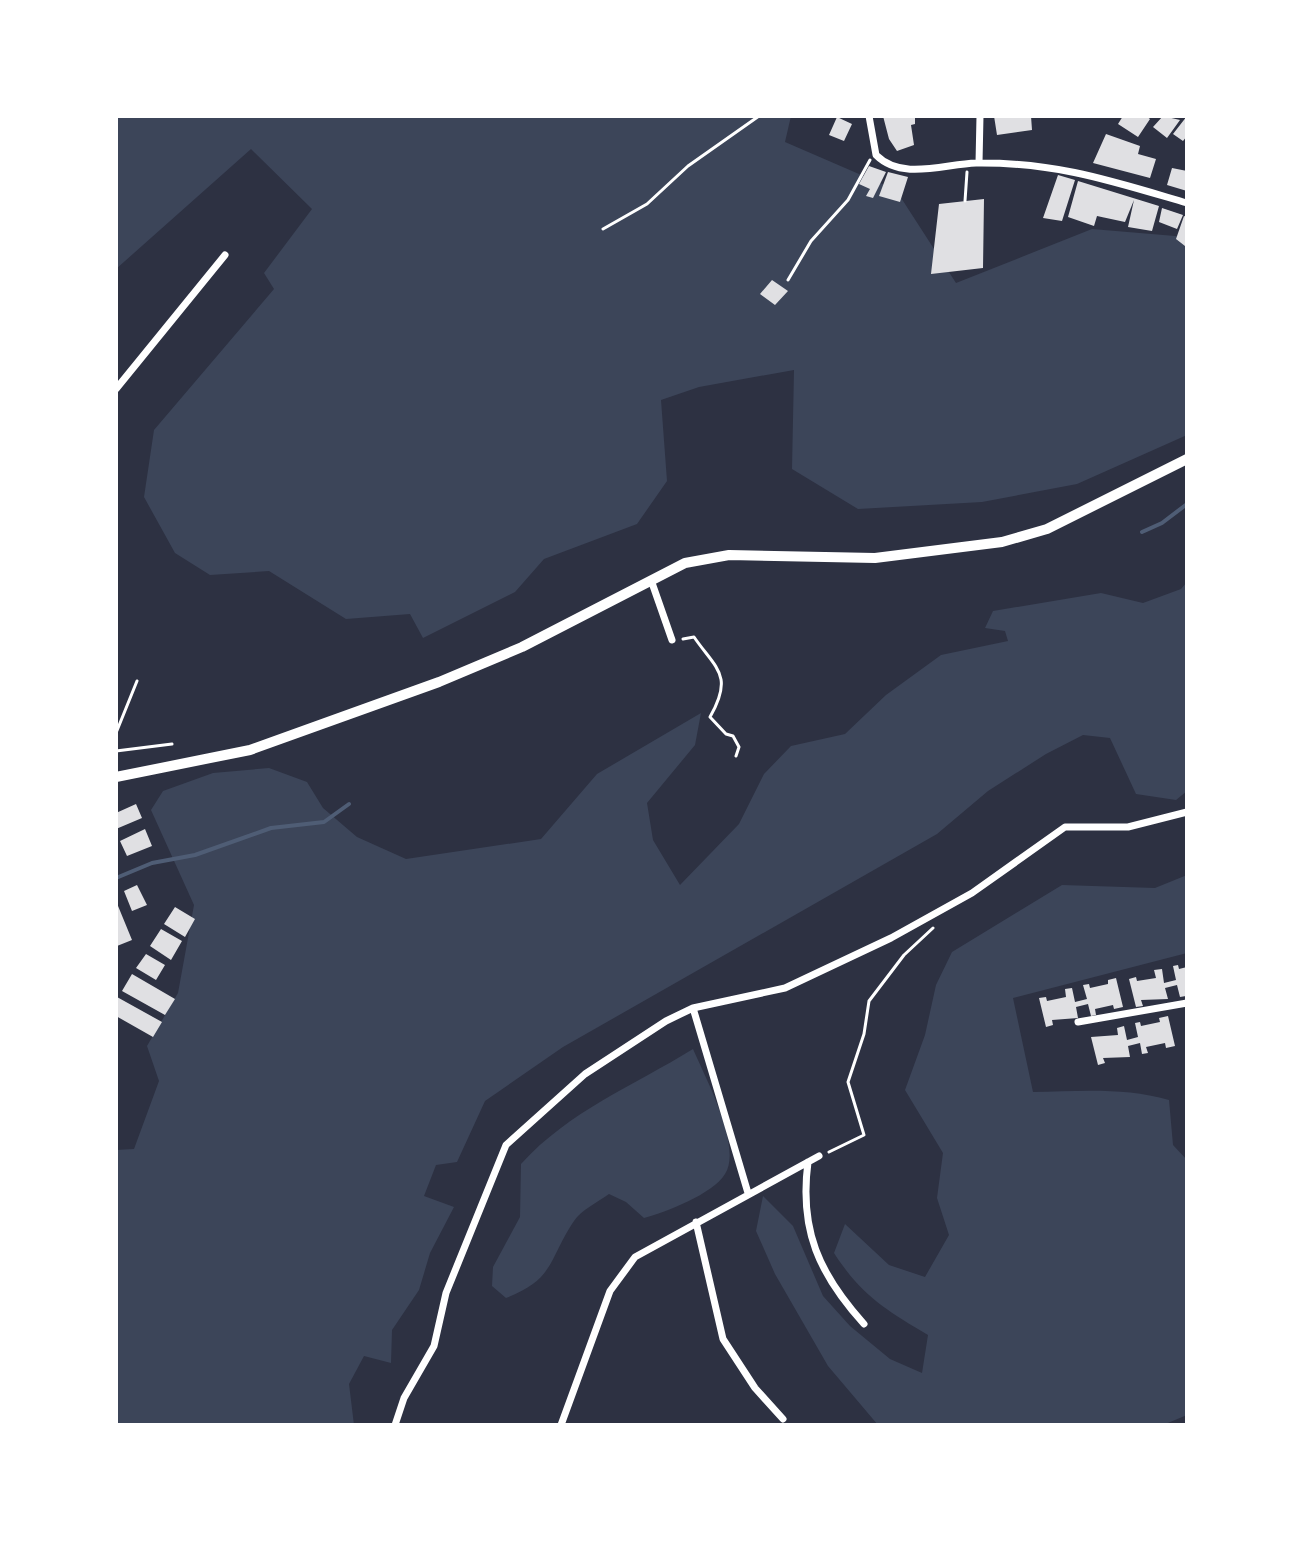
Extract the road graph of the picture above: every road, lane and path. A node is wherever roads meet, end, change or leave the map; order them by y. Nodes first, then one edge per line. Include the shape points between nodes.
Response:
1 (759, 116) edge
2 (869, 116) edge
3 (980, 116) edge
4 (876, 155) junction
5 (979, 163) junction
6 (967, 164) junction
7 (965, 201) dead end
8 (1187, 203) edge
9 (603, 229) dead end
10 (225, 255) dead end
11 (788, 280) dead end
12 (116, 389) edge
13 (1187, 459) edge
14 (651, 580) junction
15 (672, 640) joint
16 (137, 681) dead end
17 (116, 733) edge
18 (172, 744) dead end
19 (116, 751) edge
20 (736, 756) dead end
21 (116, 777) edge
22 (1187, 812) edge
23 (938, 924) dead end
24 (1187, 1003) edge
25 (693, 1008) junction
26 (1078, 1022) dead end
27 (819, 1156) joint
28 (808, 1162) junction
29 (748, 1193) junction
30 (696, 1222) junction
31 (864, 1324) dead end
32 (783, 1419) dead end
33 (395, 1425) edge
34 (561, 1425) edge

1 - 9 path via 688,166 647,204
2 - 4 street
3 - 5 street
4 - 6 street via 895,167
4 - 11 path via 864,165 848,200 811,241
5 - 6 street
5 - 8 street via 1078,170
6 - 7 path
10 - 12 street
13 - 14 main road via 1023,537 875,558 716,557 685,563
14 - 15 street
14 - 21 main road via 522,647 424,687 250,750
15 - 20 path via 694,637 713,657 722,681 710,717 733,736 739,747
16 - 17 path
18 - 19 path
22 - 25 street via 1128,827 1065,827 972,893 818,975 774,991
23 - 27 path via 904,955 869,1001 848,1082 864,1135
24 - 26 street
25 - 29 street
25 - 33 street via 585,1074 506,1145 446,1293 434,1346
27 - 28 street
28 - 29 street
28 - 31 street via 803,1196 810,1238 818,1259
29 - 30 street
30 - 32 street via 723,1339
30 - 34 street via 635,1257 618,1276

